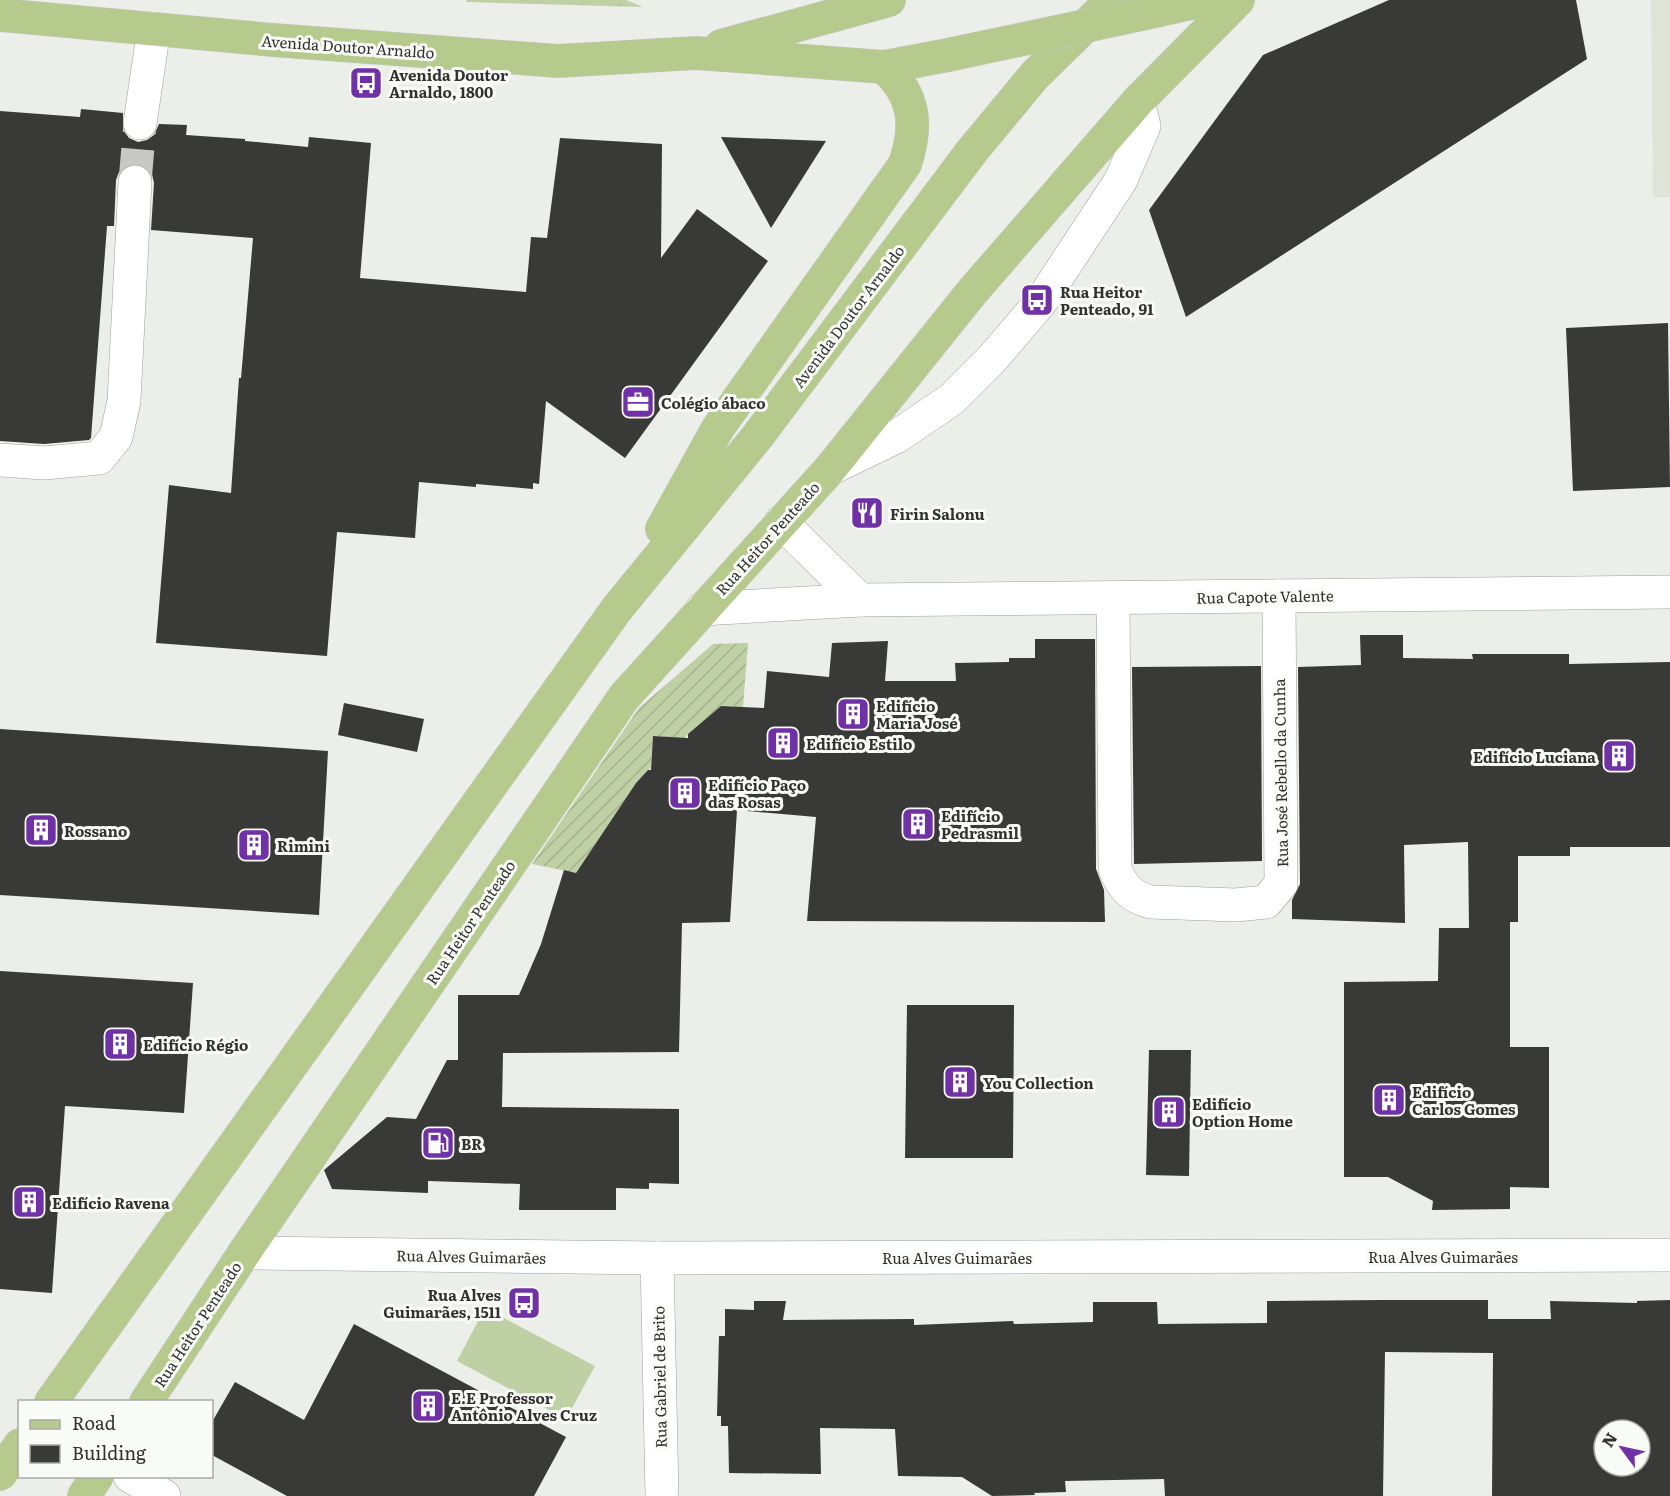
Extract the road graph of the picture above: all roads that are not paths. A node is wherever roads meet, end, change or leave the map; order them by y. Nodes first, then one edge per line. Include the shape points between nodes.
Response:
1 (890, 0) edge
2 (1112, 0) edge
3 (1206, 0) edge
4 (1238, 0) edge
5 (0, 15) edge
6 (154, 29) junction
7 (696, 53) junction
8 (884, 67) junction
9 (1138, 101) junction
10 (140, 123) tunnel mouth
11 (135, 182) tunnel mouth
12 (0, 460) edge
13 (830, 470) junction
14 (781, 522) junction
15 (1670, 592) edge
16 (1279, 596) junction
17 (1113, 598) junction
18 (860, 600) junction
19 (702, 609) junction
20 (616, 610) junction
21 (244, 1253) junction
22 (1670, 1255) edge
23 (657, 1258) junction
24 (52, 1400) edge
25 (147, 1400) edge
26 (18, 1449) edge
27 (0, 1474) edge
28 (96, 1478) edge
29 (133, 1478) edge
30 (84, 1496) edge
31 (164, 1496) edge
32 (662, 1496) edge

1 - 7 main road, Avenida Doutor Arnaldo
2 - 20 main road, Avenida Doutor Arnaldo via 1035,75 972,151 757,437
3 - 8 main road, Avenida Doutor Arnaldo, bridge
4 - 9 main road, Rua Heitor Penteado
5 - 6 main road, Avenida Doutor Arnaldo
6 - 7 main road, Avenida Doutor Arnaldo via 558,61
6 - 10 street
7 - 8 main road, Avenida Doutor Arnaldo
8 - 20 main road via 895,77 911,106 913,131 905,164 718,428
9 - 13 main road, Rua Heitor Penteado via 972,292
9 - 13 street, Rua Heitor Penteado via 1144,126 1121,180 1040,303 952,399 896,437
11 - 12 street via 123,401 116,437 99,458 44,463
13 - 14 main road, Rua Heitor Penteado
14 - 18 street
14 - 19 main road, Rua Heitor Penteado
15 - 16 street, Rua Capote Valente
16 - 17 street, Rua Capote Valente
16 - 17 street, Rua José Rebello da Cunha via 1281,884 1266,902 1236,905 1151,902 1129,894 1120,882 1115,869
17 - 18 street, Rua Capote Valente
18 - 19 street, Rua Capote Valente
19 - 21 main road, Rua Heitor Penteado via 624,697
20 - 24 main road
21 - 23 street, Rua Alves Guimarães
21 - 25 main road, Rua Heitor Penteado
22 - 23 street, Rua Alves Guimarães
23 - 32 street, Rua Gabriel de Brito
26 - 27 main road
28 - 30 main road
29 - 31 street

